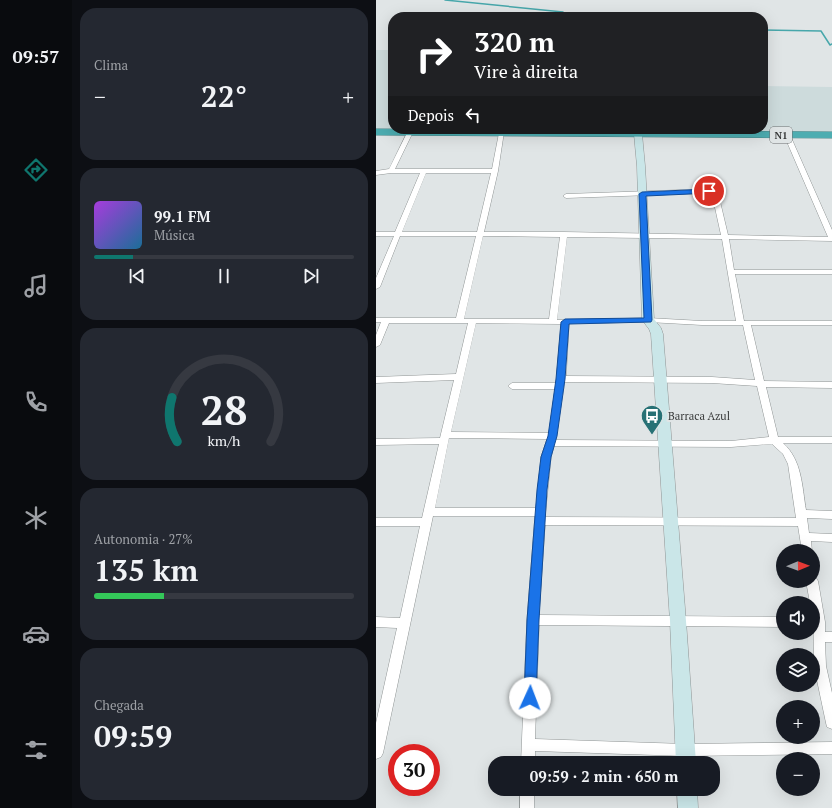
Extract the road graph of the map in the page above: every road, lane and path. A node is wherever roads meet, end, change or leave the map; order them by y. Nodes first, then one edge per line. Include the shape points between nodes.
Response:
1 (376, 132) edge
2 (388, 132) edge
3 (409, 134) edge
4 (502, 134) edge
5 (638, 134) joint
6 (787, 135) junction
7 (832, 135) edge
8 (391, 171) junction
9 (424, 171) junction
10 (495, 171) junction
11 (376, 172) edge
12 (642, 194) junction
13 (566, 196) dead end
14 (376, 234) edge
15 (397, 234) junction
16 (479, 234) junction
17 (564, 234) junction
18 (645, 235) junction
19 (724, 237) junction
20 (832, 238) edge
21 (731, 272) junction
22 (832, 272) edge
23 (376, 287) edge
24 (376, 320) edge
25 (386, 320) junction
26 (459, 320) junction
27 (648, 320) junction
28 (473, 321) junction
29 (553, 322) junction
30 (565, 322) junction
31 (743, 323) junction
32 (832, 323) edge
33 (376, 345) edge
34 (460, 377) junction
35 (376, 380) edge
36 (660, 380) junction
37 (759, 382) junction
38 (560, 383) junction
39 (832, 385) edge
40 (512, 386) dead end
41 (445, 438) junction
42 (552, 440) junction
43 (774, 440) junction
44 (832, 440) edge
45 (376, 442) edge
46 (665, 444) junction
47 (832, 514) edge
48 (428, 517) junction
49 (541, 517) junction
50 (801, 518) junction
51 (376, 522) edge
52 (670, 522) junction
53 (805, 537) junction
54 (832, 538) edge
55 (806, 544) edge
56 (533, 620) junction
57 (678, 621) junction
58 (376, 622) edge
59 (776, 622) edge
60 (404, 623) junction
61 (820, 637) edge
62 (832, 637) edge
63 (819, 640) edge
64 (832, 723) edge
65 (528, 745) junction
66 (377, 747) edge
67 (832, 748) edge
68 (528, 756) edge
69 (685, 756) edge
70 (527, 796) edge
71 (687, 796) edge
72 (527, 808) edge
73 (688, 808) edge

1 - 2 highway, N1
3 - 8 street
4 - 10 street
5 - 6 highway, N1
5 - 12 street
6 - 7 highway, N1
6 - 20 street
8 - 9 street
8 - 11 street
9 - 10 street
9 - 15 street
10 - 16 street
12 - 13 street
12 - 18 street
12 - 19 street via 709,191 715,193
14 - 15 street
15 - 16 street
15 - 23 street
16 - 17 street
16 - 26 street
17 - 18 street
17 - 29 street
18 - 19 street
18 - 27 street
19 - 20 street
19 - 21 street
21 - 22 street
21 - 31 street
24 - 25 street
25 - 26 street
25 - 33 street
26 - 28 street
27 - 30 street
27 - 31 street
27 - 36 street via 657,334
28 - 29 street
28 - 34 street
29 - 30 street
30 - 38 street
31 - 32 street
31 - 37 street
34 - 35 street
34 - 41 street
36 - 37 street
36 - 38 street
36 - 46 street
37 - 39 street via 771,385
37 - 43 street
38 - 40 street
38 - 42 street
41 - 42 street
41 - 45 street
41 - 48 street
42 - 46 street
42 - 49 street via 546,457
43 - 44 street
43 - 46 street via 731,444
43 - 50 street via 787,452 793,464
46 - 52 street
47 - 50 street
48 - 49 street
48 - 51 street
48 - 60 street
49 - 52 street
49 - 56 street
50 - 52 street
50 - 53 street
52 - 57 street
53 - 54 street
53 - 55 street
56 - 57 street
56 - 65 street
57 - 59 street
57 - 69 street
58 - 60 street
60 - 66 street
61 - 62 street
63 - 64 street via 820,666
65 - 68 street
65 - 69 street
67 - 69 street
70 - 72 street
71 - 73 street

